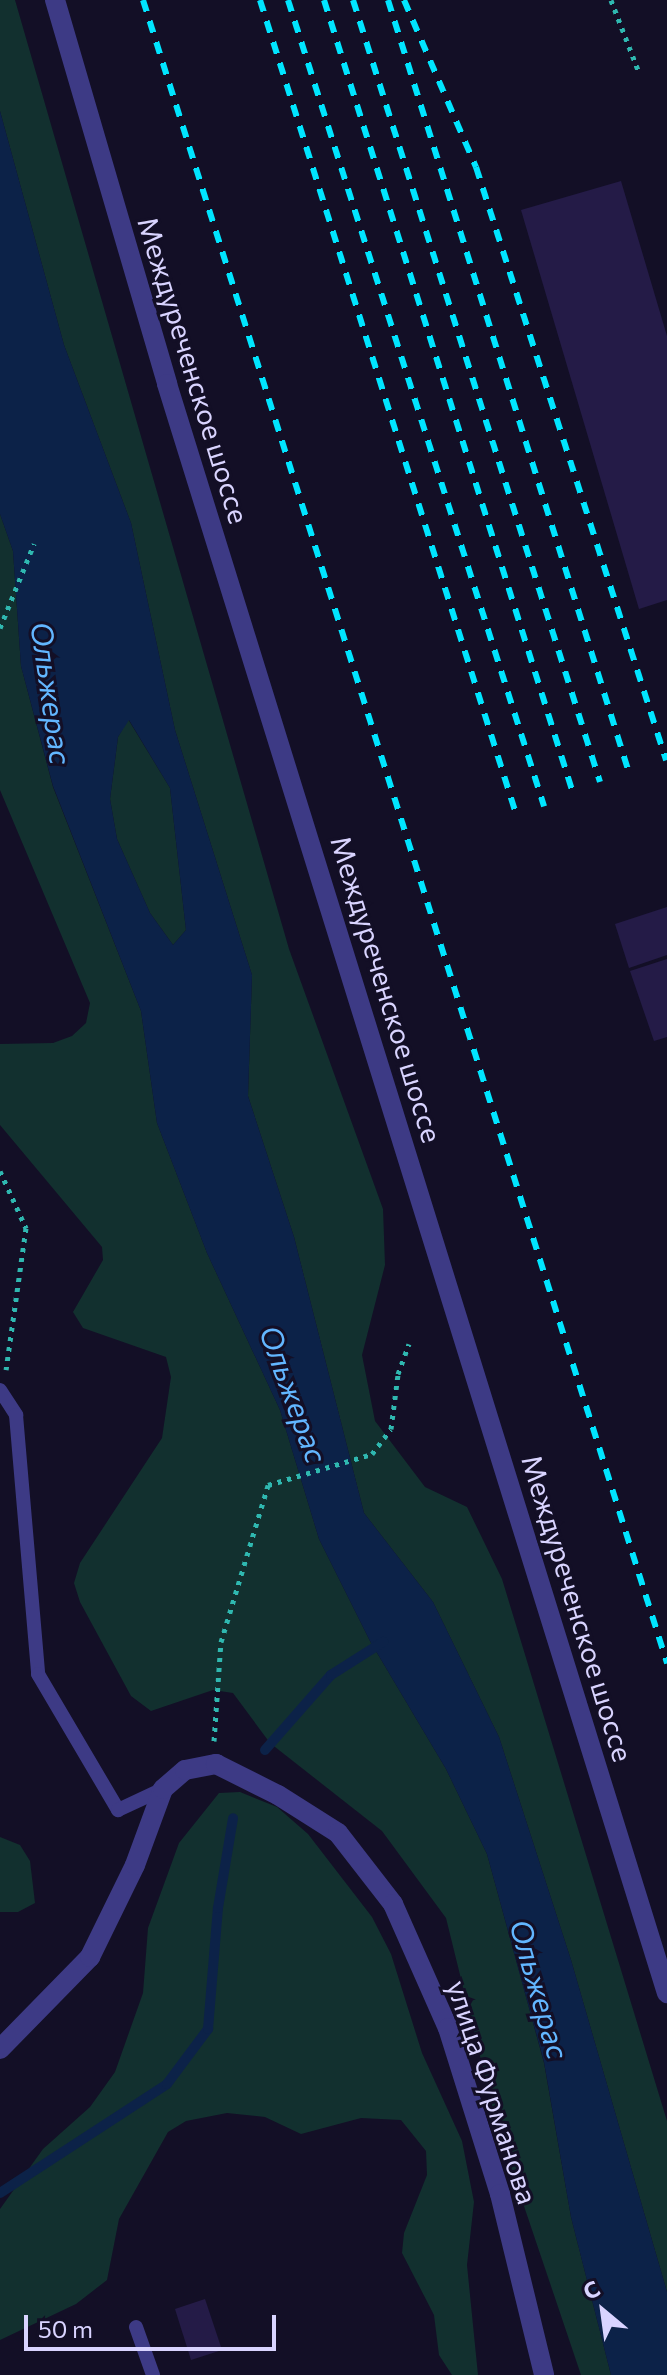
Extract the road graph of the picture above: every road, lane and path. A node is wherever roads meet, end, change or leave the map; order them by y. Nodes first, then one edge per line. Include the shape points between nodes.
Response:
1 (55, 0) edge
2 (611, 0) edge
3 (638, 70) dead end
4 (34, 544) dead end
5 (0, 628) edge
6 (0, 1171) edge
7 (409, 1344) dead end
8 (2, 1392) edge
9 (216, 1764) junction
10 (163, 1789) junction
11 (667, 1993) edge
12 (0, 2049) edge
13 (136, 2327) dead end
14 (153, 2375) edge
15 (544, 2375) edge

1 - 11 street, Междуреченское шоссе via 167,384
2 - 3 path
4 - 5 path
6 - 8 path via 26,1228
7 - 9 path via 398,1374 391,1429 372,1454 268,1485 221,1642 213,1718
8 - 10 lane via 16,1415 38,1674 118,1810
9 - 10 street via 185,1770
9 - 15 street, улица Фурманова via 338,1833 393,1904 448,2028 500,2194
10 - 12 street via 135,1865 90,1957
13 - 14 lane

